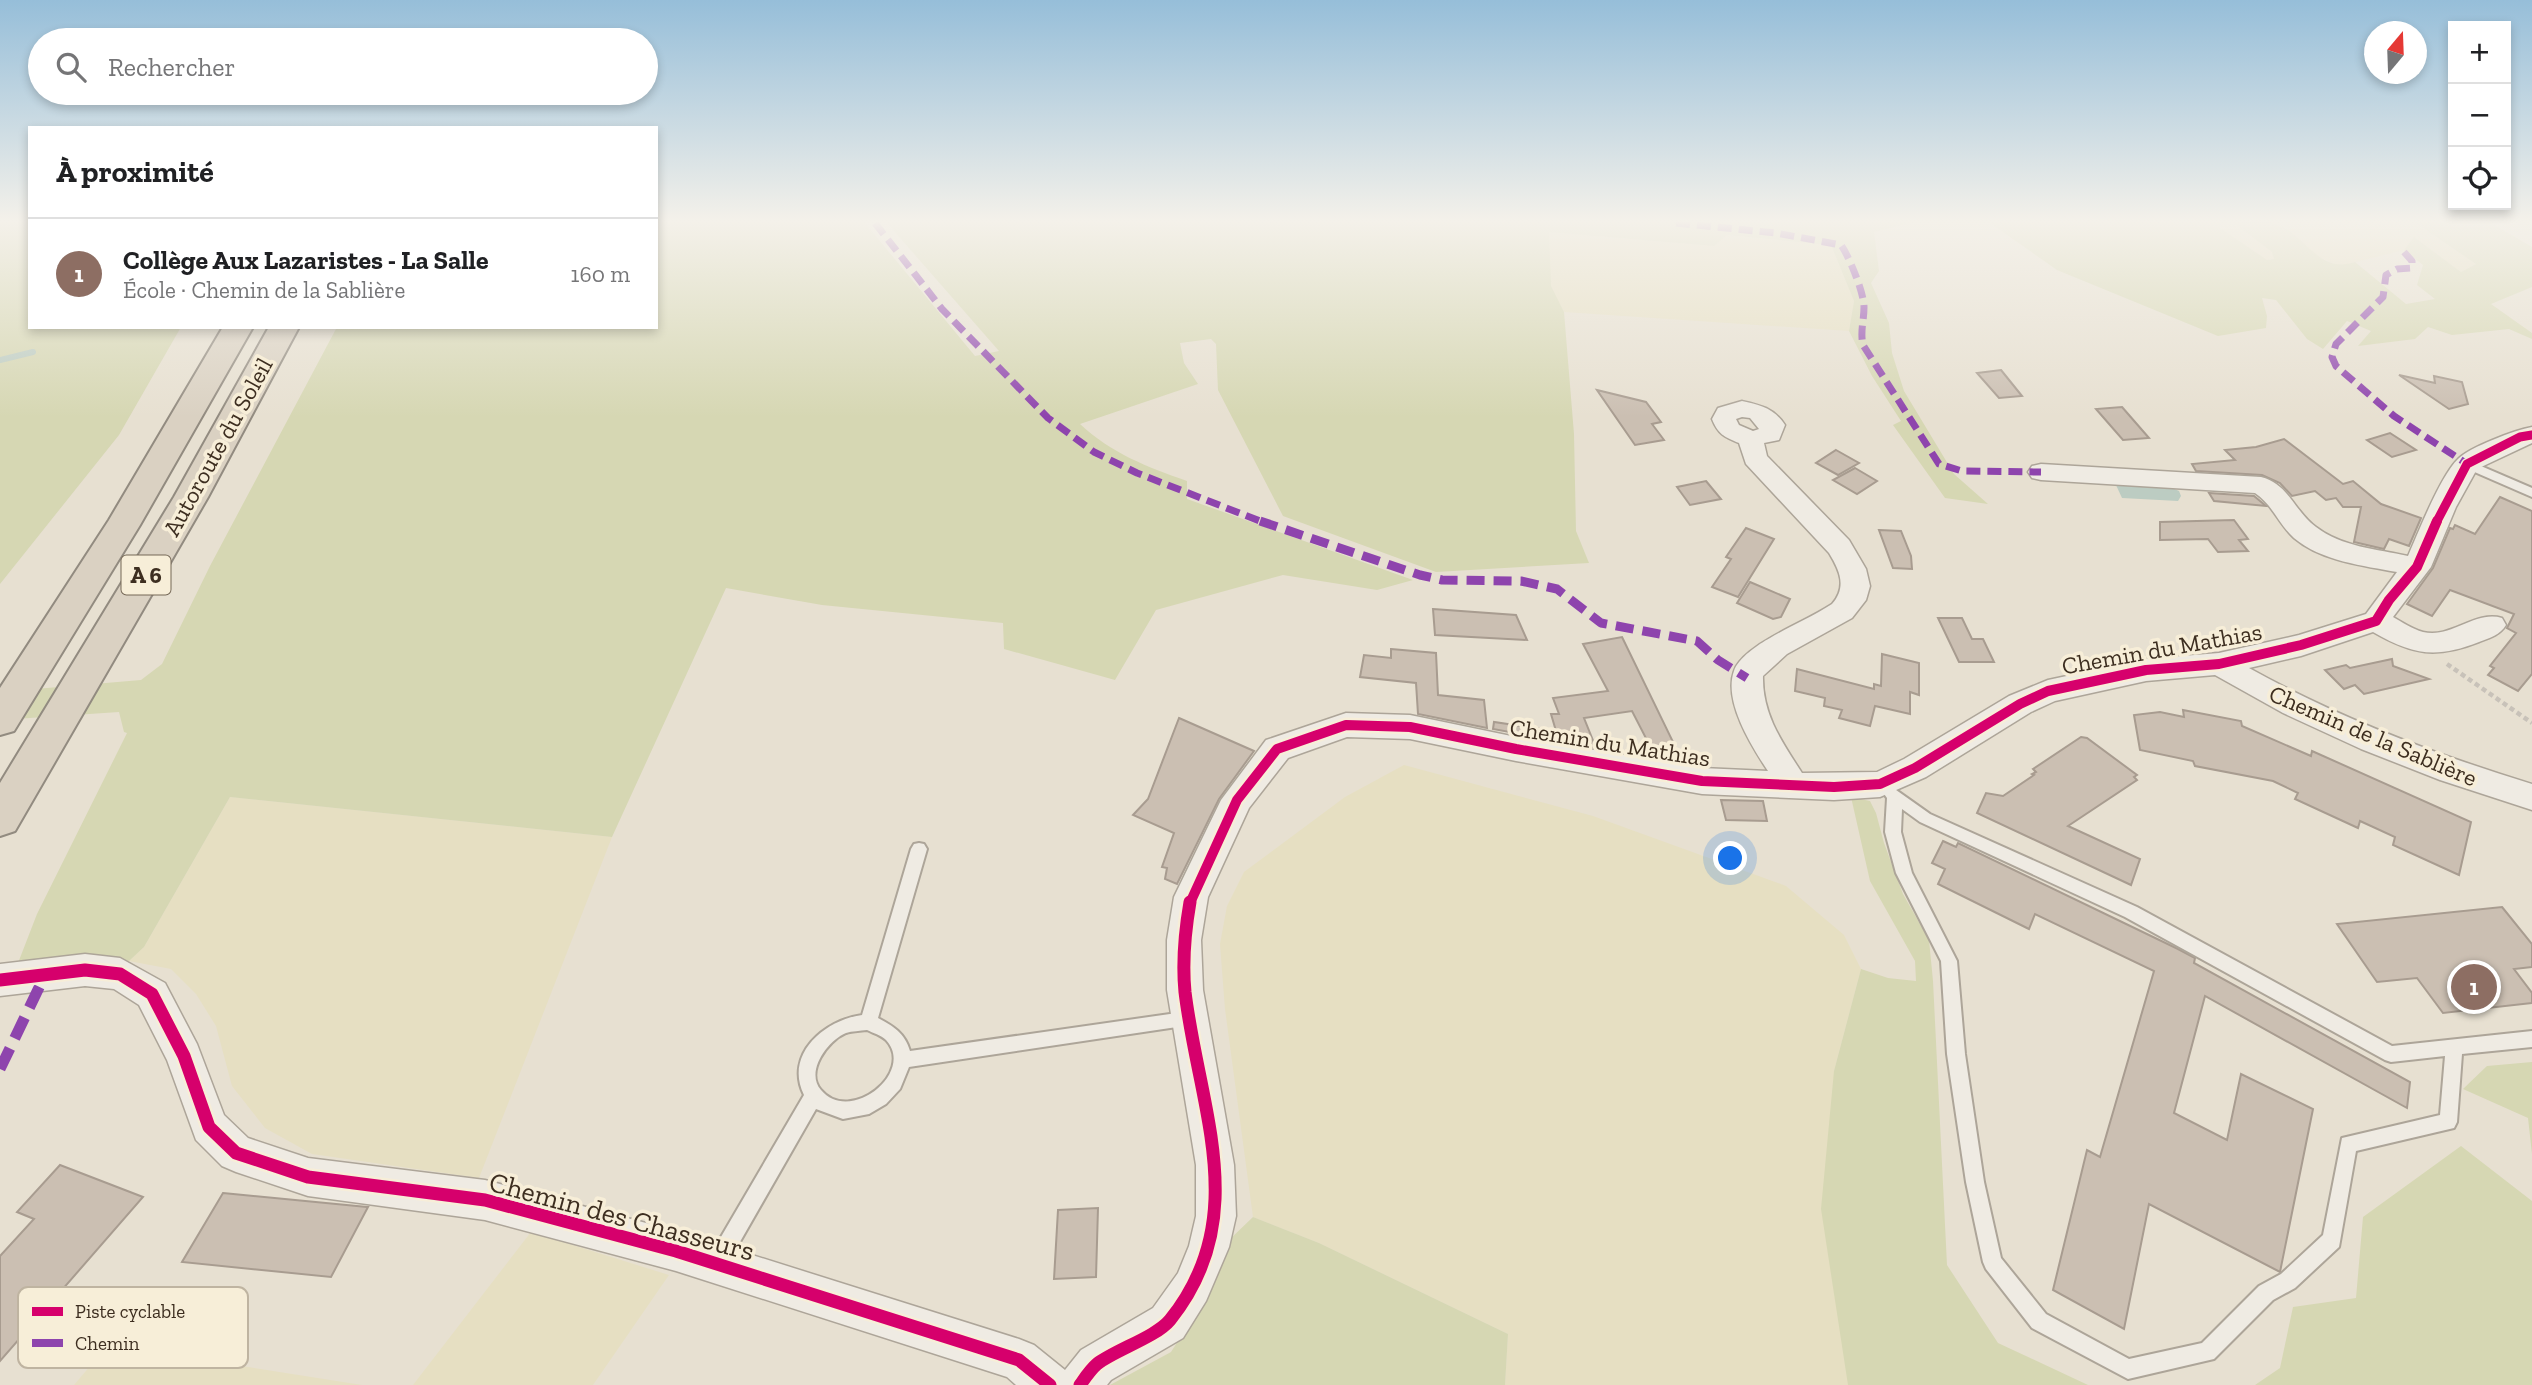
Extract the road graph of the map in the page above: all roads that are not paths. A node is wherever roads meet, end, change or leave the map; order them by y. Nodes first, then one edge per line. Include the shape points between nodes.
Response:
1 (237, 329) edge
2 (283, 329) edge
3 (2532, 435) edge
4 (1751, 439) dead end
5 (2467, 464) junction
6 (2041, 472) dead end
7 (2532, 493) edge
8 (2417, 567) junction
9 (2376, 621) junction
10 (2492, 625) dead end
11 (2219, 664) junction
12 (0, 720) edge
13 (1793, 785) junction
14 (1887, 790) junction
15 (2532, 797) edge
16 (0, 819) edge
17 (919, 849) dead end
18 (10, 979) edge
19 (1192, 1019) junction
20 (869, 1022) junction
21 (2532, 1040) edge
22 (2455, 1046) junction
23 (903, 1060) junction
24 (814, 1095) junction
25 (717, 1264) junction
26 (1050, 1385) edge
27 (1080, 1385) edge

1 - 12 highway, Autoroute du Soleil / A 6 via 123,525
2 - 16 highway, Autoroute du Soleil / A 6 via 191,497
3 - 5 street
4 - 13 street via 1755,458 1839,547 1855,575 1851,603 1841,614 1777,647 1748,672 1746,693 1754,721
5 - 7 lane
5 - 8 street
6 - 8 street via 2261,485 2271,490 2302,530 2318,542
8 - 9 street
9 - 10 street via 2405,638 2442,646
9 - 11 street, Chemin du Mathias
11 - 14 street, Chemin du Mathias via 2146,670 2048,691 1915,768
11 - 15 street, Chemin de la Sablière via 2263,691 2370,740
13 - 14 street, Chemin du Mathias
13 - 19 street, Chemin du Mathias via 1702,782 1410,727 1346,725 1277,749 1237,800 1191,897 1184,940 1185,990
14 - 22 lane via 1924,818 2131,912 2391,1054
14 - 22 lane via 1904,873 1949,961 1955,1054 1993,1262 2039,1321 2128,1369 2207,1352 2266,1293 2288,1281 2332,1240 2348,1143 2448,1122
17 - 20 lane
18 - 25 street, Chemin des Chasseurs via 85,970 120,974 152,994 184,1056 209,1127 236,1153 308,1177 485,1200
19 - 23 lane
19 - 27 street, Chemin du Mathias via 1215,1165 1216,1216 1209,1247 1192,1287 1168,1323 1096,1365
20 - 23 lane via 894,1034
20 - 24 lane via 836,1029 812,1053 807,1083
21 - 22 lane
23 - 24 lane via 892,1087 867,1106 836,1109
24 - 25 lane
25 - 26 street, Chemin des Chasseurs via 1018,1360

